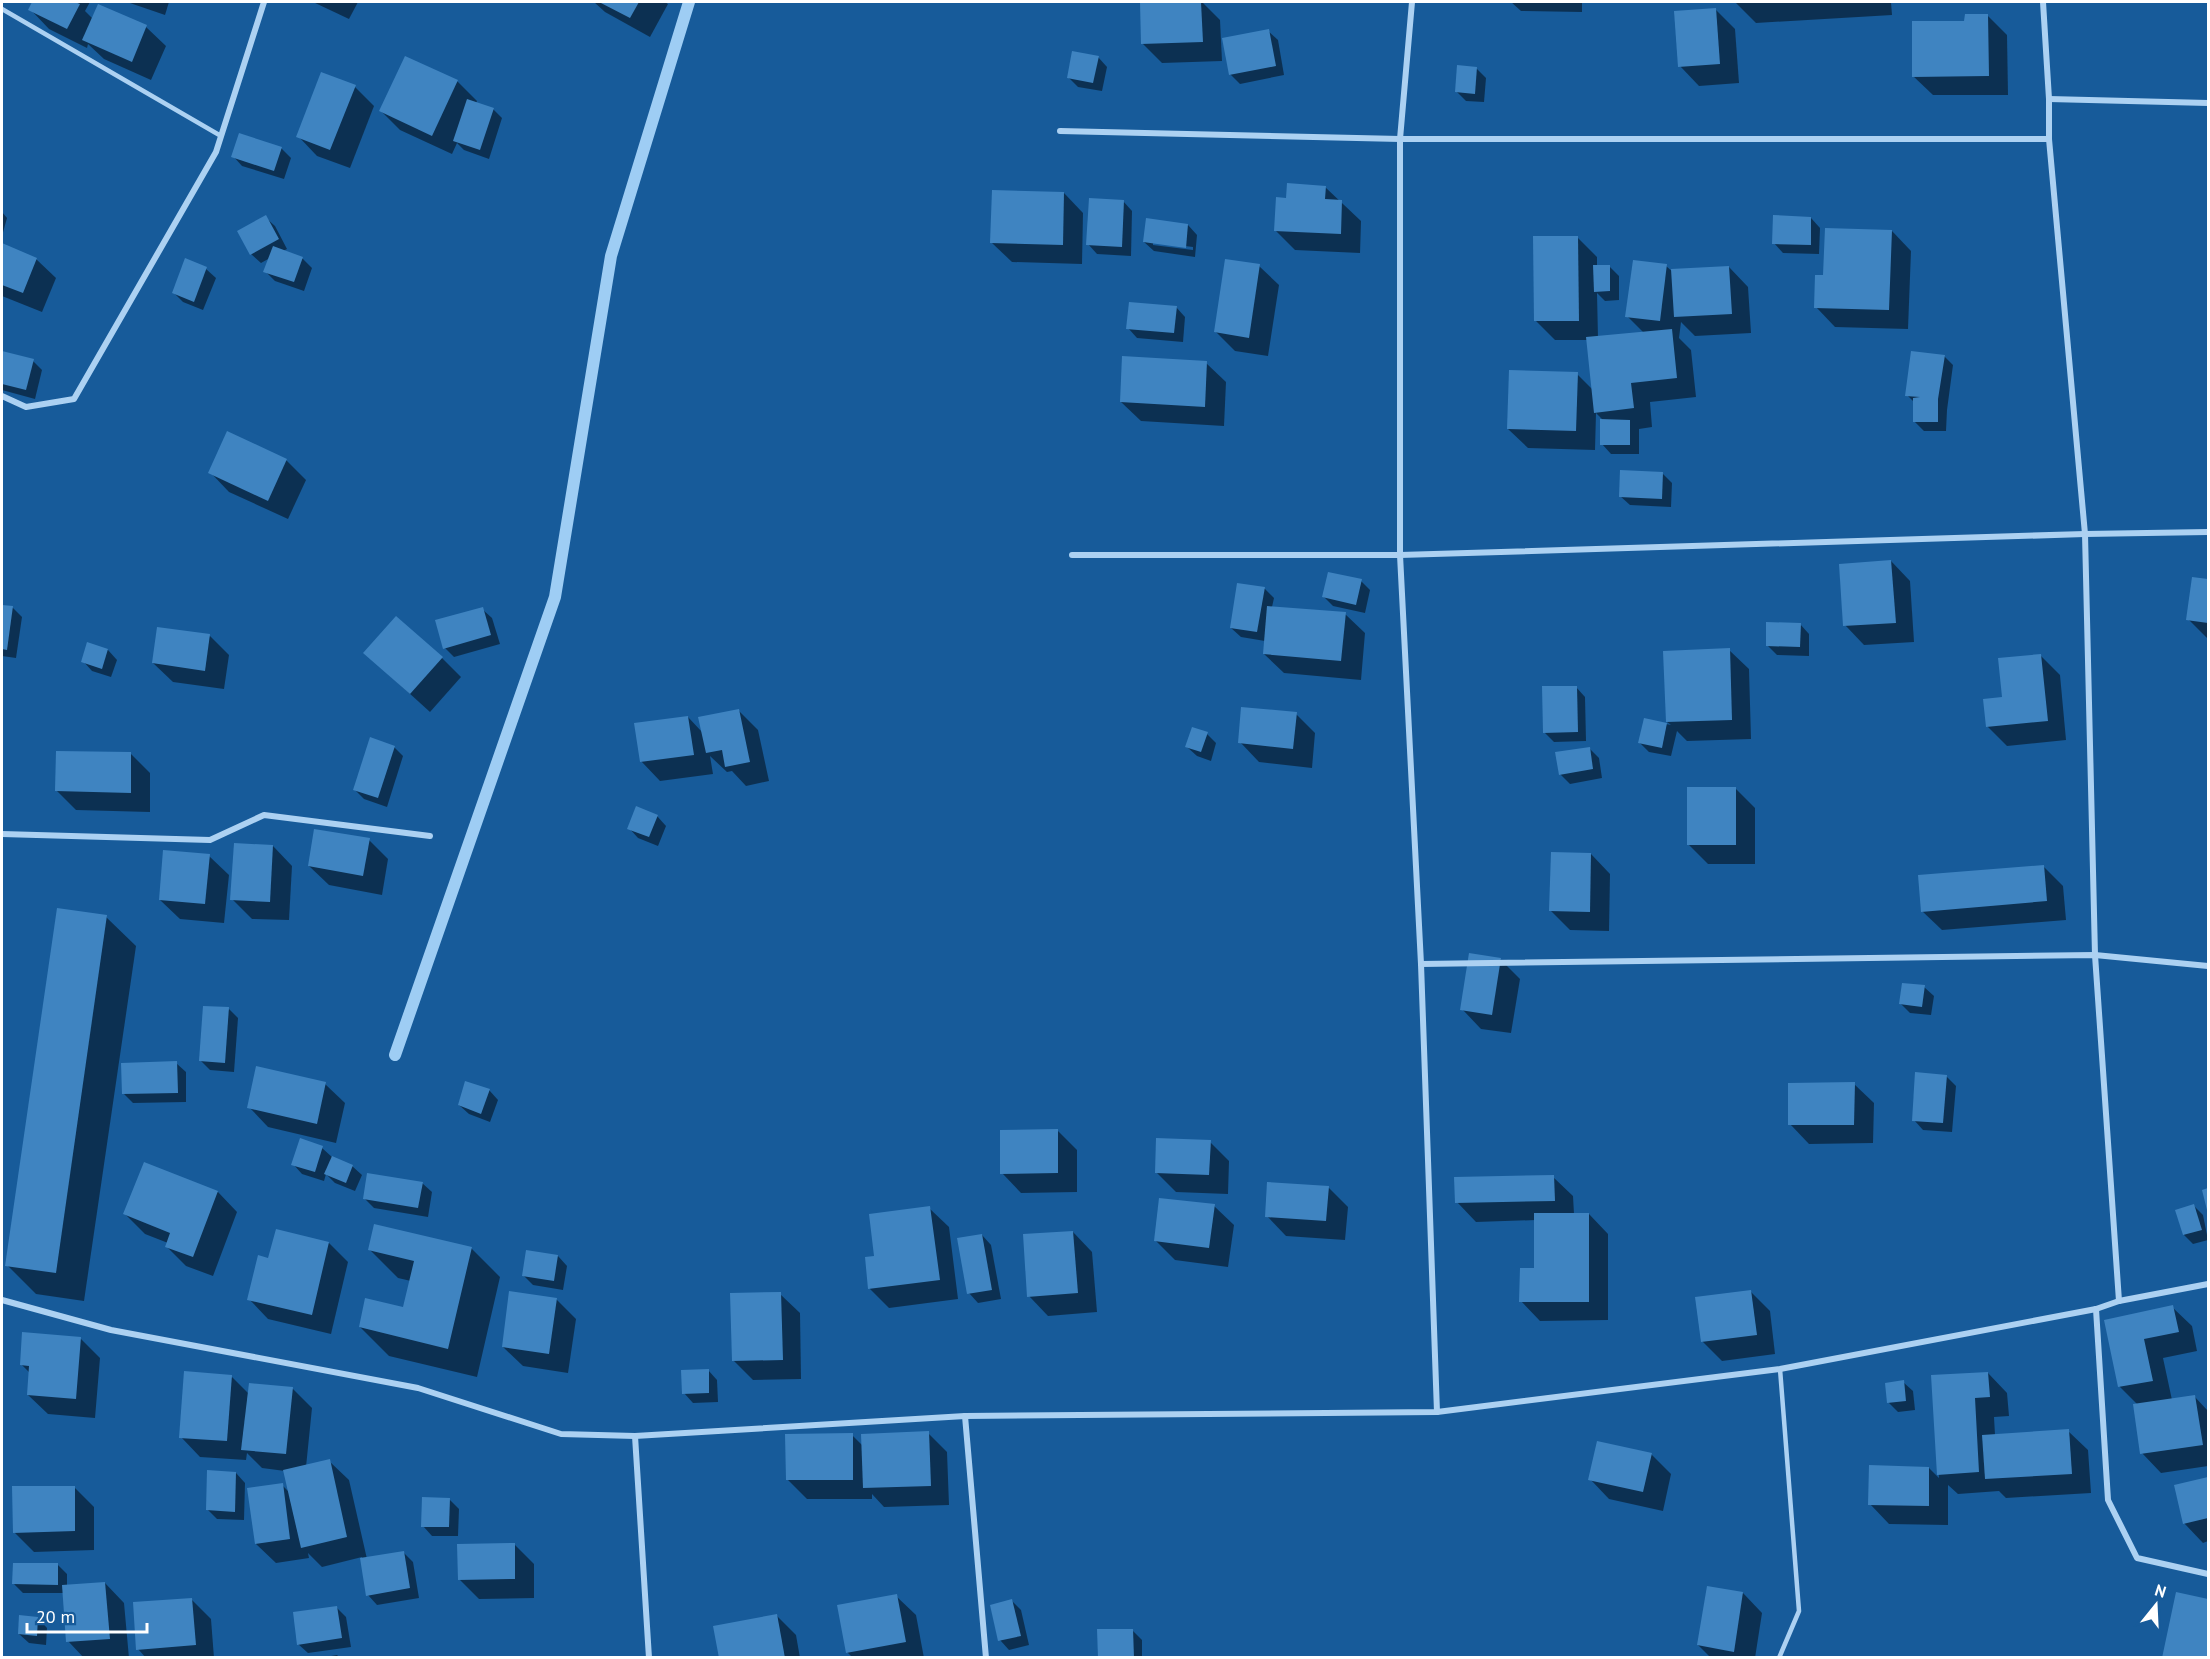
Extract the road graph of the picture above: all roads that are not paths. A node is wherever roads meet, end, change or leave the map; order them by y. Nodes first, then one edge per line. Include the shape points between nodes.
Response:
1 (264, 2) edge
2 (1412, 2) edge
3 (2043, 2) edge
4 (2, 9) edge
5 (2049, 99) junction
6 (2208, 103) edge
7 (1060, 132) dead end
8 (221, 136) junction
9 (1400, 139) junction
10 (2049, 139) junction
11 (2, 396) edge
12 (2208, 532) edge
13 (2085, 534) junction
14 (1072, 555) dead end
15 (1400, 555) junction
16 (2, 834) edge
17 (430, 836) dead end
18 (2096, 955) junction
19 (1421, 964) junction
20 (2208, 966) edge
21 (2208, 1284) edge
22 (2, 1300) edge
23 (2119, 1302) junction
24 (2096, 1309) junction
25 (1780, 1368) junction
26 (1437, 1412) junction
27 (965, 1416) junction
28 (635, 1436) junction
29 (2208, 1574) edge
30 (649, 1658) edge
31 (986, 1658) edge
32 (1779, 1658) edge

1 - 8 street
2 - 9 street
3 - 5 street
4 - 8 lane
5 - 6 street
5 - 10 street
7 - 9 street
8 - 11 street via 216,152 74,399 26,407
9 - 10 street
9 - 15 street
10 - 13 street
12 - 13 street
13 - 15 street
13 - 18 street
14 - 15 street
15 - 19 street
16 - 17 street via 210,840 264,815
18 - 19 street
18 - 20 street
18 - 23 street
19 - 26 street
21 - 23 street
22 - 28 street via 111,1330 418,1388 561,1434
23 - 24 street
24 - 25 street
24 - 29 street via 2108,1500 2137,1558
25 - 26 street
25 - 32 lane via 1799,1611
26 - 27 street
27 - 28 street
27 - 31 street
28 - 30 street

